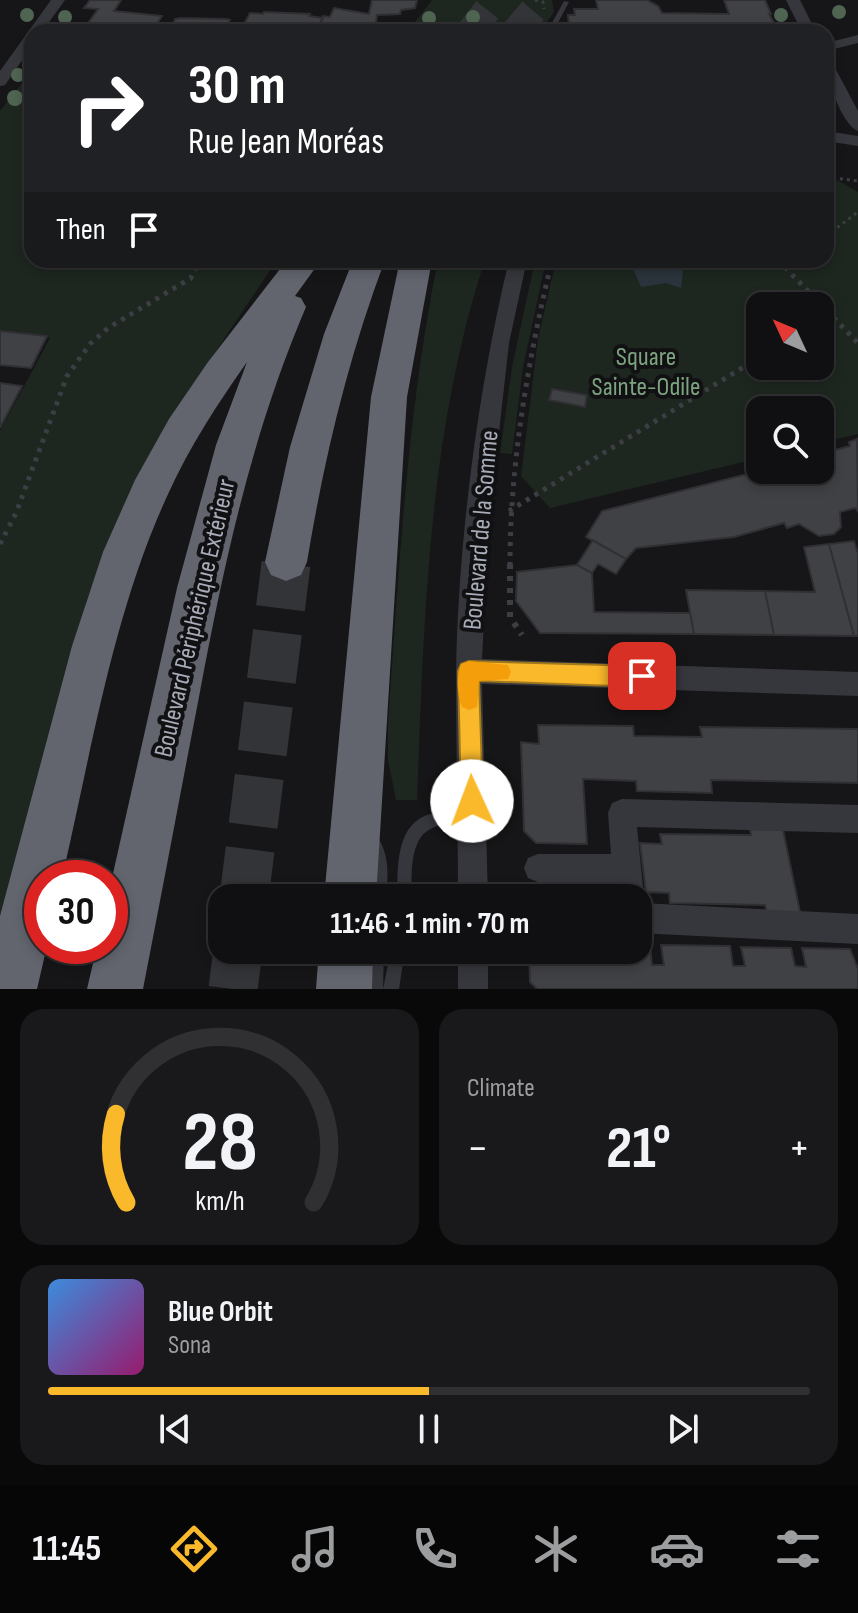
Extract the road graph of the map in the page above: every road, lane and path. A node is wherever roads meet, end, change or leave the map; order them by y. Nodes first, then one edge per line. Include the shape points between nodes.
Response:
1 (58, 0) edge
2 (793, 0) edge
3 (566, 2) edge
4 (42, 24) edge
5 (554, 24) edge
6 (805, 24) edge
7 (858, 39) edge
8 (24, 42) edge
9 (834, 45) edge
10 (0, 46) edge
11 (24, 49) edge
12 (834, 80) edge
13 (0, 82) edge
14 (858, 126) edge
15 (834, 137) edge
16 (858, 141) edge
17 (834, 178) edge
18 (858, 181) edge
19 (858, 212) edge
20 (834, 230) edge
21 (196, 268) edge
22 (299, 268) edge
23 (308, 268) edge
24 (366, 268) edge
25 (414, 268) edge
26 (516, 268) edge
27 (550, 268) edge
28 (788, 268) edge
29 (808, 292) edge
30 (834, 321) edge
31 (858, 343) edge
32 (746, 366) edge
33 (510, 510) junction
34 (478, 522) junction
35 (0, 544) edge
36 (286, 562) tunnel mouth
37 (522, 635) dead end
38 (469, 671) junction
39 (858, 684) edge
40 (472, 801) junction
41 (858, 819) edge
42 (356, 824) junction
43 (538, 868) dead end
44 (626, 868) junction
45 (351, 884) edge
46 (380, 884) edge
47 (405, 884) edge
48 (473, 884) edge
49 (628, 884) edge
50 (652, 919) edge
51 (858, 929) edge
52 (345, 964) edge
53 (376, 964) edge
54 (395, 964) edge
55 (473, 964) edge
56 (9, 989) edge
57 (115, 989) edge
58 (344, 989) edge
59 (375, 989) edge
60 (391, 989) edge
61 (473, 989) edge

1 - 4 street
2 - 6 street
3 - 5 lane
7 - 9 street
8 - 10 street
11 - 13 street
12 - 14 street
15 - 16 street
17 - 18 path
19 - 20 path
21 - 35 path via 191,278 108,328 77,361
22 - 56 highway via 185,426 128,539 94,643
23 - 57 highway, Boulevard Périphérique Extérieur via 244,412 215,514
24 - 36 highway via 324,391
25 - 42 highway via 389,397
26 - 34 street, Boulevard de la Somme via 499,343
27 - 33 path via 533,338
28 - 29 path
30 - 31 path
32 - 33 path
33 - 34 path via 491,522
33 - 37 path via 510,617
34 - 38 street, Boulevard de la Somme
38 - 39 street
38 - 40 street, Boulevard de la Somme
40 - 47 lane via 415,830 407,851
40 - 48 street, Boulevard de la Somme
41 - 44 street via 622,813
42 - 45 highway
42 - 46 lane via 378,849
43 - 44 street
44 - 49 street
50 - 51 street
52 - 58 highway
53 - 59 lane
54 - 60 lane
55 - 61 street

